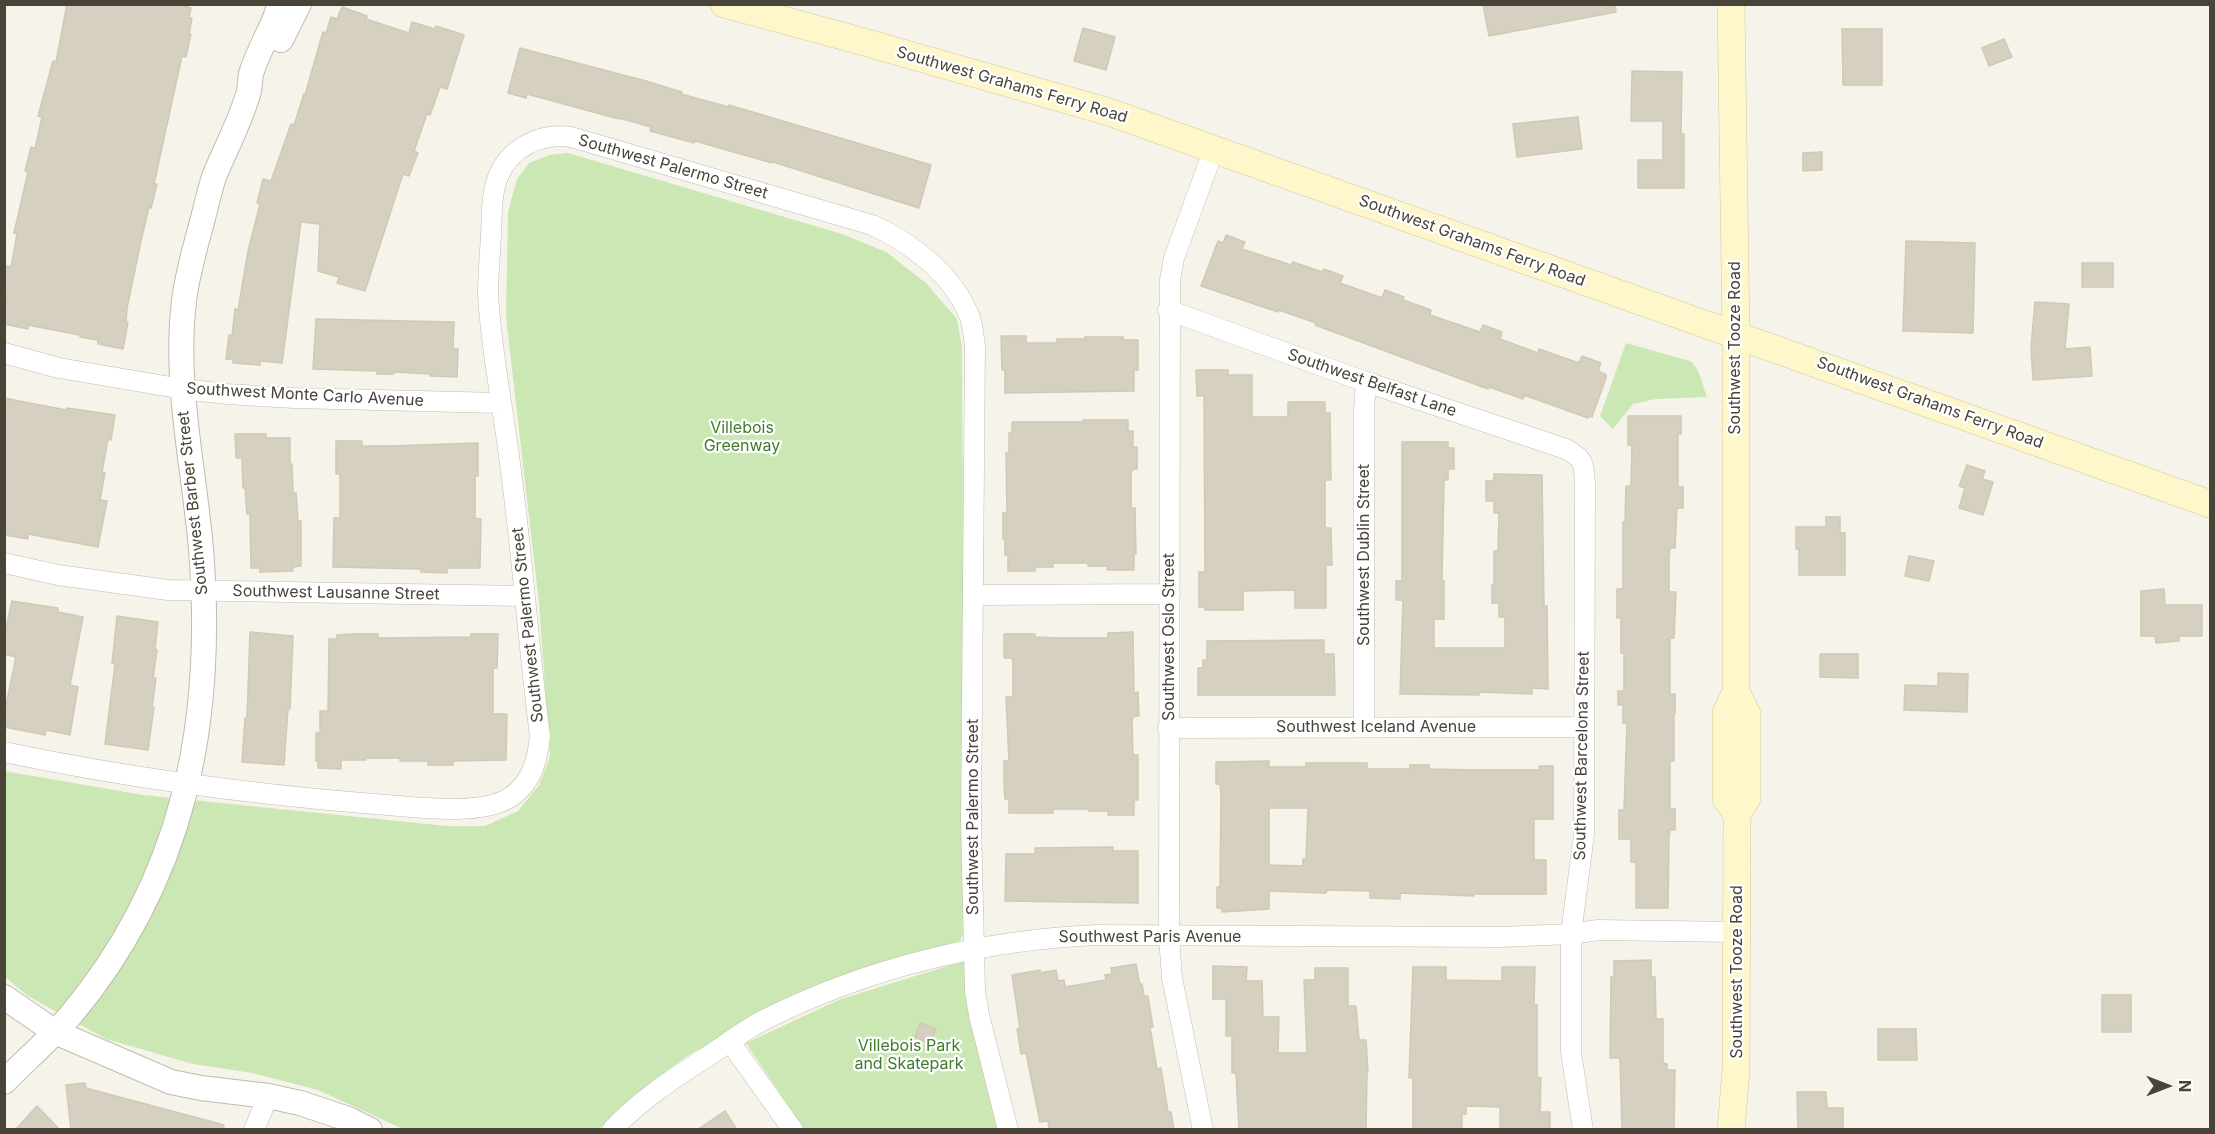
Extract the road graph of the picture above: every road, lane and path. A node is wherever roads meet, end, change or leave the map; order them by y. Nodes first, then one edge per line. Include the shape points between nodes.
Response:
1 (280, 4) edge
2 (299, 4) edge
3 (724, 4) edge
4 (1731, 4) edge
5 (249, 92) junction
6 (1214, 149) junction
7 (1168, 310) junction
8 (1736, 335) junction
9 (4, 353) edge
10 (1366, 382) junction
11 (183, 389) junction
12 (501, 403) junction
13 (1577, 455) joint
14 (2211, 504) edge
15 (4, 563) edge
16 (202, 591) junction
17 (1170, 594) junction
18 (525, 596) junction
19 (975, 596) junction
20 (1364, 727) junction
21 (1584, 727) junction
22 (1168, 728) junction
23 (4, 752) edge
24 (187, 785) junction
25 (1737, 933) junction
26 (1571, 934) junction
27 (1169, 936) junction
28 (974, 948) junction
29 (4, 997) edge
30 (55, 1032) junction
31 (730, 1042) junction
32 (4, 1082) edge
33 (268, 1096) junction
34 (254, 1130) edge
35 (370, 1130) edge
36 (612, 1130) edge
37 (793, 1130) edge
38 (1008, 1130) edge
39 (1203, 1130) edge
40 (1582, 1130) edge
41 (1731, 1130) edge

1 - 5 street, Southwest Barber Street via 251,74
2 - 5 street, Southwest Barber Street via 263,78
3 - 6 main road, Southwest Grahams Ferry Road via 1035,90
4 - 8 main road, Southwest Tooze Road
5 - 11 street, Southwest Barber Street via 212,182 192,257 184,300
6 - 7 street, Southwest Oslo Street via 1174,258
6 - 8 main road, Southwest Grahams Ferry Road
7 - 10 street, Southwest Belfast Lane
7 - 17 street, Southwest Oslo Street
8 - 14 main road, Southwest Grahams Ferry Road
8 - 25 main road, Southwest Tooze Road via 1736,692 1747,714 1747,798 1737,814
9 - 11 street, Southwest Monte Carlo Avenue via 59,368
10 - 13 street, Southwest Belfast Lane
10 - 20 street, Southwest Dublin Street
11 - 12 street, Southwest Monte Carlo Avenue via 294,398
11 - 16 street, Southwest Barber Street
12 - 18 street, Southwest Palermo Street
12 - 19 street, Southwest Palermo Street via 488,291 493,201 506,163 531,141 571,137 872,225 919,254 960,297 970,315 975,345
13 - 21 street, Southwest Barcelona Street via 1582,461 1585,485
15 - 16 street, Southwest Lausanne Street via 91,580
16 - 18 street, Southwest Lausanne Street
16 - 24 street, Southwest Barber Street via 203,678
17 - 19 street
17 - 22 street, Southwest Oslo Street
18 - 24 street, Southwest Palermo Street via 540,736 538,758 528,779 508,800 447,809
19 - 28 street, Southwest Palermo Street via 971,822
20 - 21 street, Southwest Iceland Avenue
20 - 22 street, Southwest Iceland Avenue
21 - 26 street, Southwest Barcelona Street via 1582,854
22 - 27 street, Southwest Oslo Street
23 - 24 street, Southwest Palermo Street
24 - 30 street, Southwest Barber Street via 170,845 141,912 110,962
25 - 26 street, Southwest Paris Avenue via 1598,930
25 - 41 main road, Southwest Tooze Road via 1736,1069
26 - 27 street, Southwest Paris Avenue
26 - 40 street, Southwest Barcelona Street via 1571,1052
27 - 28 street, Southwest Paris Avenue via 1070,936
27 - 39 street, Southwest Oslo Street via 1172,978
28 - 31 street, Southwest Paris Avenue via 911,963 824,992 761,1021
28 - 38 street, Southwest Palermo Street via 979,1015
29 - 30 street
30 - 32 street, Southwest Barber Street
30 - 33 street via 171,1082
31 - 36 street, Southwest Paris Avenue via 677,1076
31 - 37 street
33 - 34 street
33 - 35 street via 303,1104

